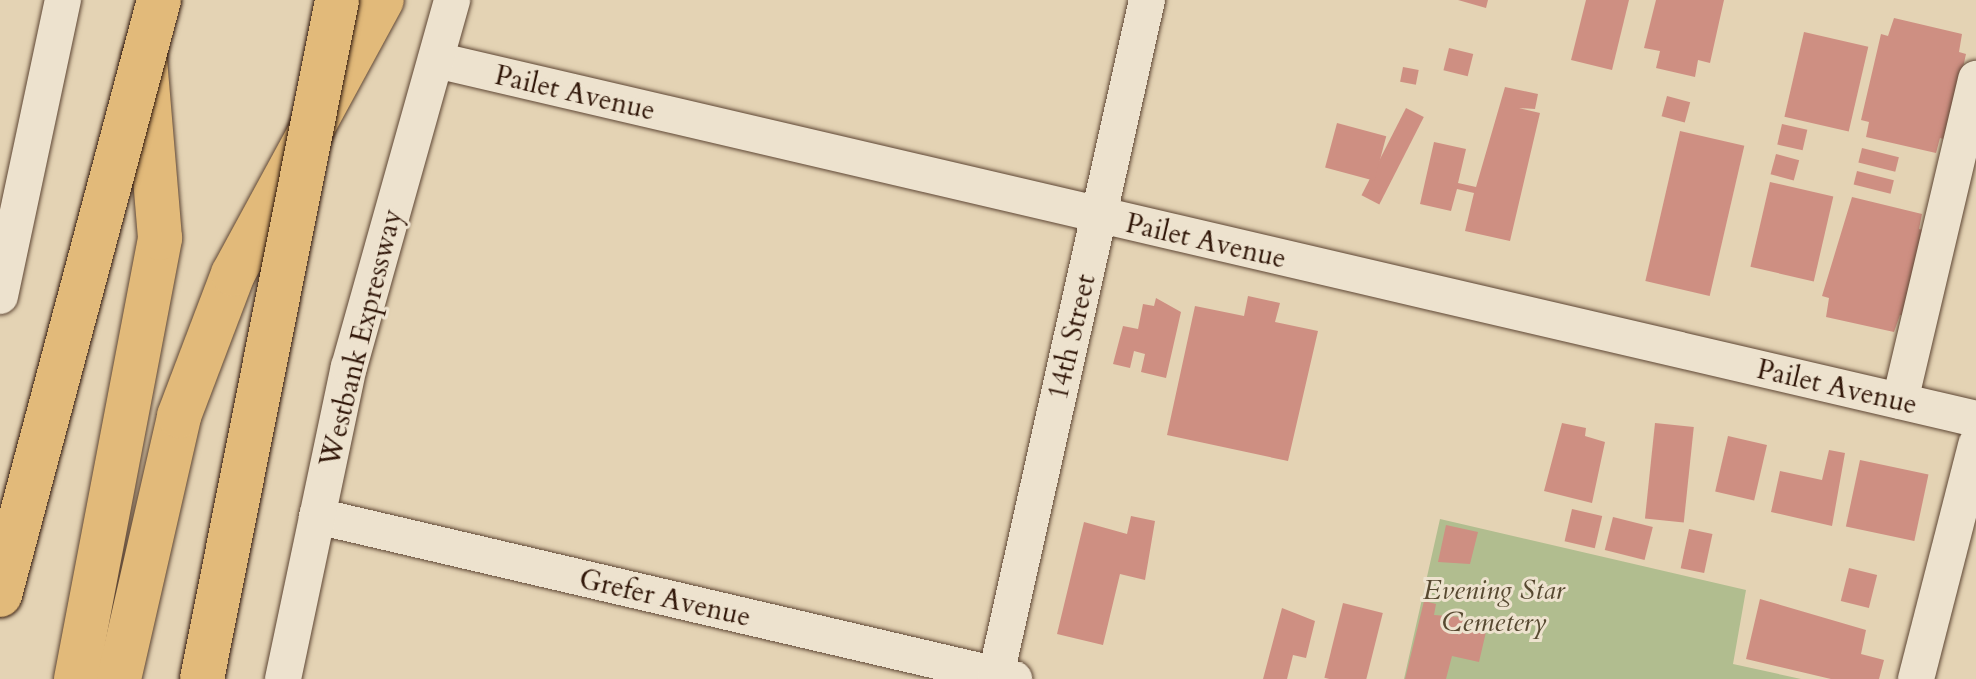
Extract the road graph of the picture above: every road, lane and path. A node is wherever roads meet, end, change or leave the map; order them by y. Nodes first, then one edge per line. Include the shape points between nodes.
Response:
1 (63, 0) edge
2 (140, 0) edge
3 (159, 0) edge
4 (337, 0) edge
5 (382, 0) edge
6 (452, 0) edge
7 (1147, 0) edge
8 (436, 60) junction
9 (1976, 79) edge
10 (1964, 198) edge
11 (1099, 216) junction
12 (0, 296) edge
13 (1900, 401) junction
14 (1976, 419) edge
15 (1976, 445) edge
16 (317, 516) junction
17 (0, 595) edge
18 (1005, 677) edge
19 (76, 679) edge
20 (119, 679) edge
21 (202, 679) edge
22 (283, 679) edge
23 (1916, 679) edge

1 - 12 street
2 - 19 main road via 160,238
3 - 17 main road, bridge
4 - 21 main road, bridge
5 - 20 main road via 233,274 179,416
6 - 8 street, Westbank Expressway
7 - 11 street, 14th Street
8 - 11 street, Pailet Avenue
8 - 16 street, Westbank Expressway via 349,367
9 - 10 street
10 - 13 street
11 - 13 street, Pailet Avenue
11 - 18 street, 14th Street
13 - 14 street, Pailet Avenue
15 - 23 street
16 - 18 street, Grefer Avenue
16 - 22 street, Westbank Expressway

